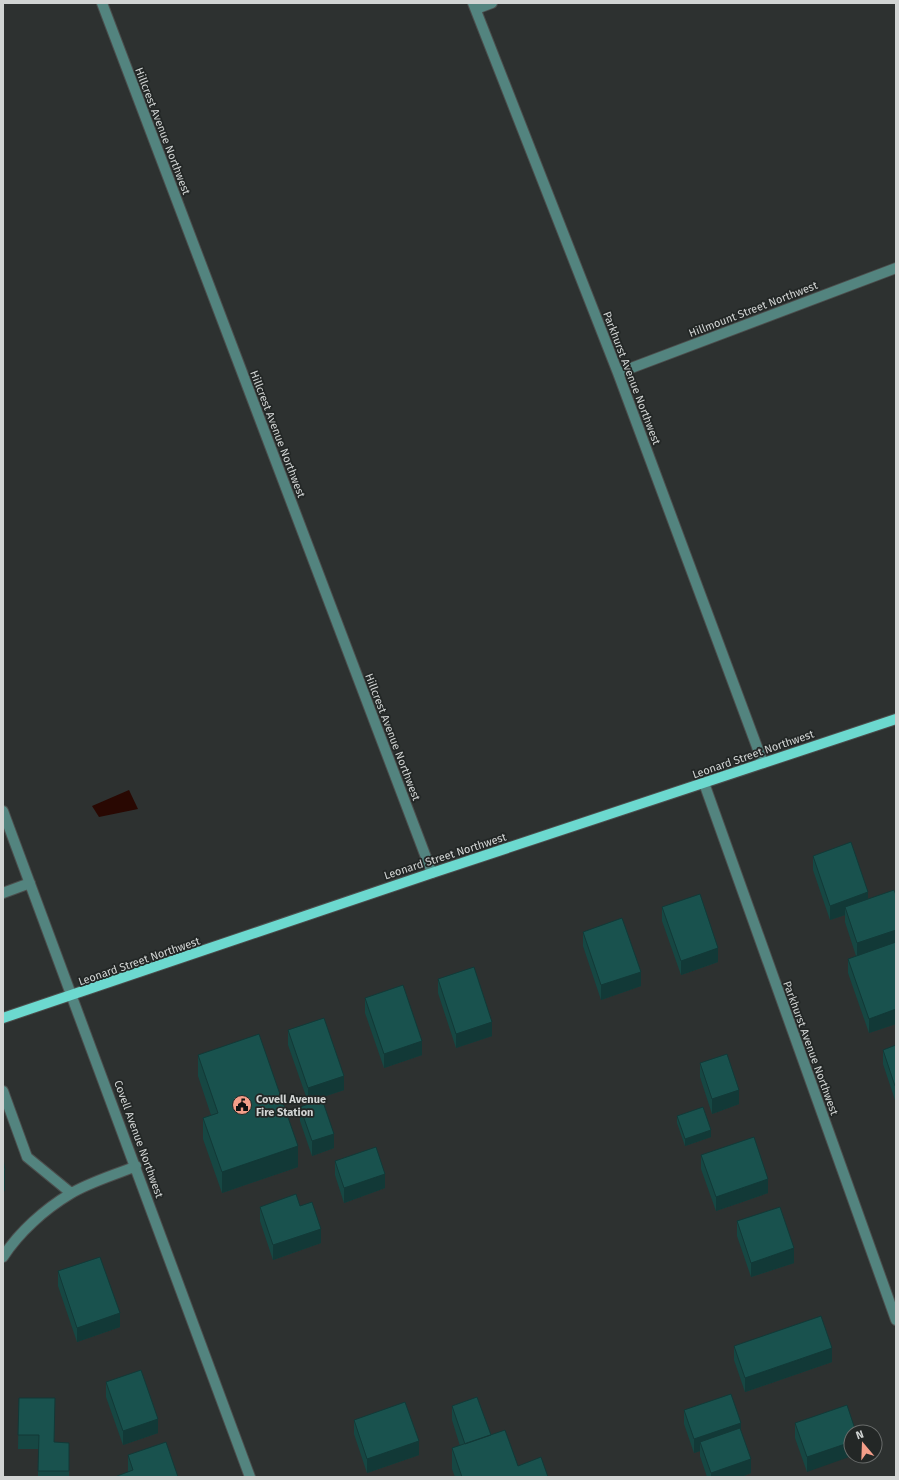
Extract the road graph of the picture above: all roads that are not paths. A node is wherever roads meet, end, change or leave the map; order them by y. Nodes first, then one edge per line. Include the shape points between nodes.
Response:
1 (102, 3) edge
2 (492, 3) edge
3 (474, 6) edge
4 (896, 268) edge
5 (618, 373) junction
6 (896, 719) edge
7 (763, 763) junction
8 (704, 783) junction
9 (3, 810) edge
10 (432, 873) junction
11 (30, 883) junction
12 (3, 893) edge
13 (72, 996) junction
14 (3, 1018) edge
15 (3, 1091) edge
16 (136, 1166) junction
17 (71, 1193) junction
18 (6, 1244) edge
19 (3, 1257) edge
20 (896, 1320) edge
21 (250, 1477) edge

1 - 10 street, Hillcrest Avenue Northwest
2 - 3 street
3 - 5 street, Parkhurst Avenue Northwest
4 - 5 street, Hillmount Street Northwest
5 - 7 street, Parkhurst Avenue Northwest
6 - 7 main road, Leonard Street Northwest
7 - 8 main road, Leonard Street Northwest
8 - 10 main road, Leonard Street Northwest
8 - 20 street, Parkhurst Avenue Northwest
9 - 11 street, Covell Avenue Northwest
10 - 13 main road, Leonard Street Northwest
11 - 12 street
11 - 13 street, Covell Avenue Northwest
13 - 14 main road, Leonard Street Northwest
13 - 16 street, Covell Avenue Northwest
15 - 17 street via 27,1157
16 - 17 street
16 - 21 street, Covell Avenue Northwest
17 - 18 street
18 - 19 street

